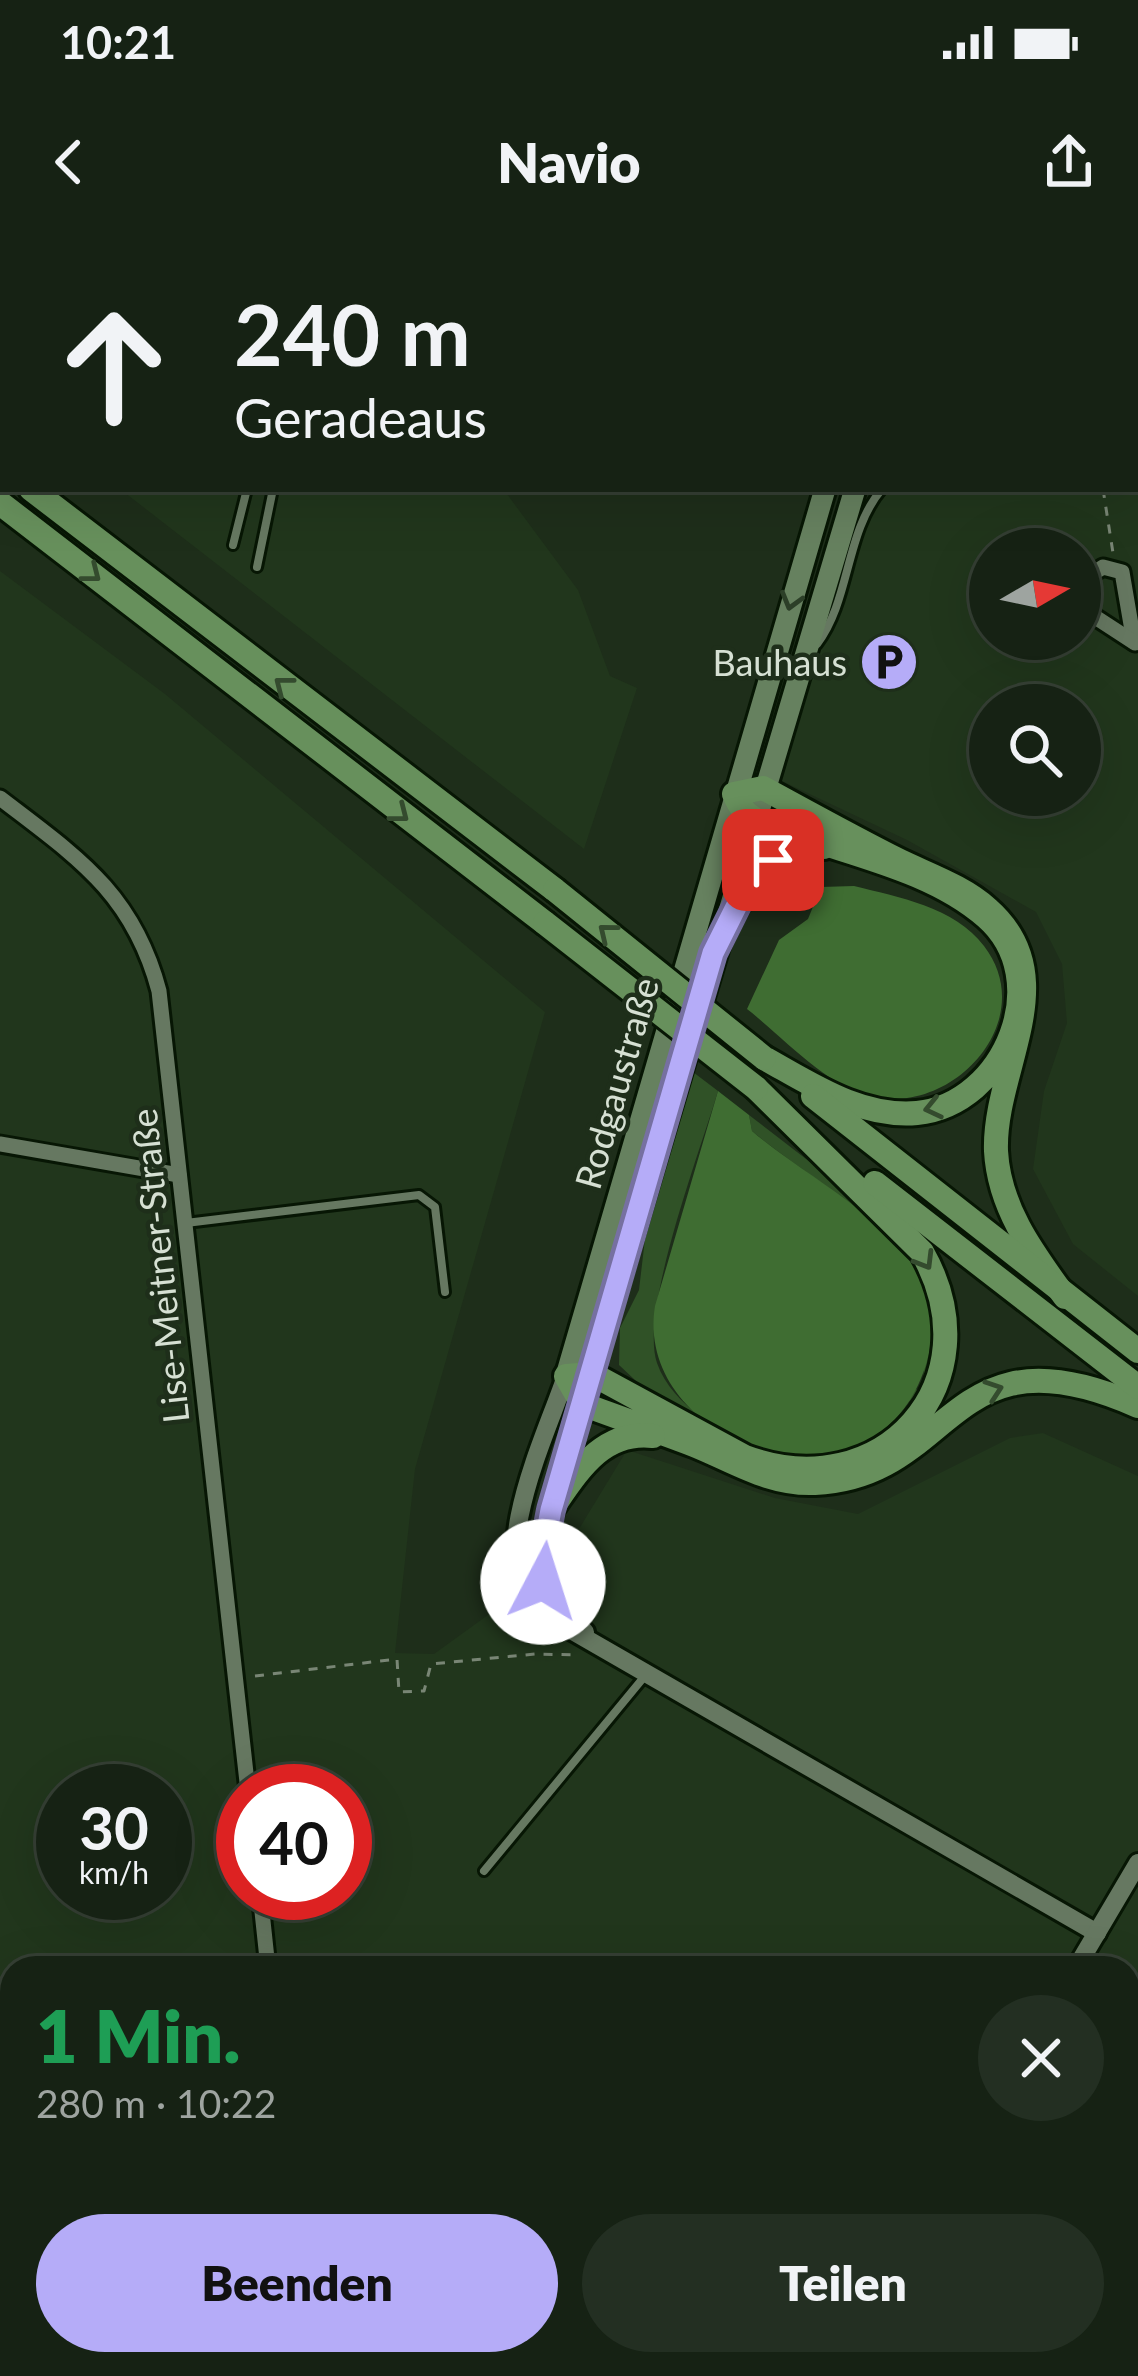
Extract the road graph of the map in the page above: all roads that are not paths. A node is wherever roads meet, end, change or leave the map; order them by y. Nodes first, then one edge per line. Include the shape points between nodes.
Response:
1 (35, 492) edge
2 (246, 492) edge
3 (272, 492) edge
4 (824, 492) edge
5 (854, 492) edge
6 (880, 492) edge
7 (0, 502) edge
8 (233, 545) dead end
9 (257, 567) dead end
10 (1101, 569) edge
11 (1101, 621) edge
12 (1136, 643) edge
13 (798, 670) junction
14 (763, 788) junction
15 (734, 794) junction
16 (0, 799) edge
17 (753, 819) junction
18 (833, 847) junction
19 (713, 953) junction
20 (764, 1058) junction
21 (756, 1088) junction
22 (0, 1144) edge
23 (179, 1175) junction
24 (184, 1223) junction
25 (446, 1292) dead end
26 (1065, 1297) junction
27 (1138, 1352) edge
28 (579, 1375) junction
29 (1138, 1388) edge
30 (582, 1404) junction
31 (1138, 1406) edge
32 (676, 1438) junction
33 (551, 1510) junction
34 (600, 1653) junction
35 (648, 1671) junction
36 (245, 1764) edge
37 (1138, 1863) edge
38 (484, 1871) dead end
39 (263, 1920) edge
40 (1097, 1933) junction
41 (267, 1956) edge
42 (1083, 1956) edge

20 -> 1 highway, bridge
2 - 8 lane
3 - 9 lane
4 -> 15 main road, Rodgaustraße
5 - 13 main road, Rodgaustraße
6 - 13 lane via 834,619
7 -> 21 highway, bridge
10 - 12 street via 1115,567 1126,578
11 - 12 street
13 - 14 main road, Rodgaustraße
14 - 15 highway
14 - 17 main road, Rodgaustraße
14 - 26 highway via 964,892 1006,929 1026,997 999,1112 998,1171 1011,1215
15 - 17 highway
15 - 28 main road, Rodgaustraße
16 - 23 street, Lise-Meitner-Straße via 88,865 140,936 159,992
17 - 18 highway
17 - 19 main road, Rodgaustraße
18 - 19 highway via 787,853 759,871
18 -> 20 highway via 894,866 986,917 1017,974 1010,1039 971,1094 916,1113 835,1097
19 - 28 main road, Rodgaustraße
20 - 26 highway
21 -> 28 highway via 904,1231 934,1273 946,1348 926,1407 897,1439 864,1457 791,1469 745,1457
21 - 29 highway
22 - 23 street
23 - 24 street, Lise-Meitner-Straße
24 - 25 lane via 419,1196 435,1207
24 - 36 street, Lise-Meitner-Straße
26 - 27 highway
28 - 30 highway
28 - 34 street, Rodgaustraße via 519,1521 514,1567 525,1599 544,1619
30 - 32 highway
30 - 33 street, Rodgaustraße
32 -> 31 highway via 744,1469 814,1483 869,1471 1004,1385 1073,1381
32 - 33 highway via 605,1444
33 - 34 street, Rodgaustraße via 541,1562 547,1592
34 - 35 street, Rodgaustraße
35 - 38 lane
35 - 40 street, Rodgaustraße
37 - 40 street
39 - 41 street
40 - 42 street

